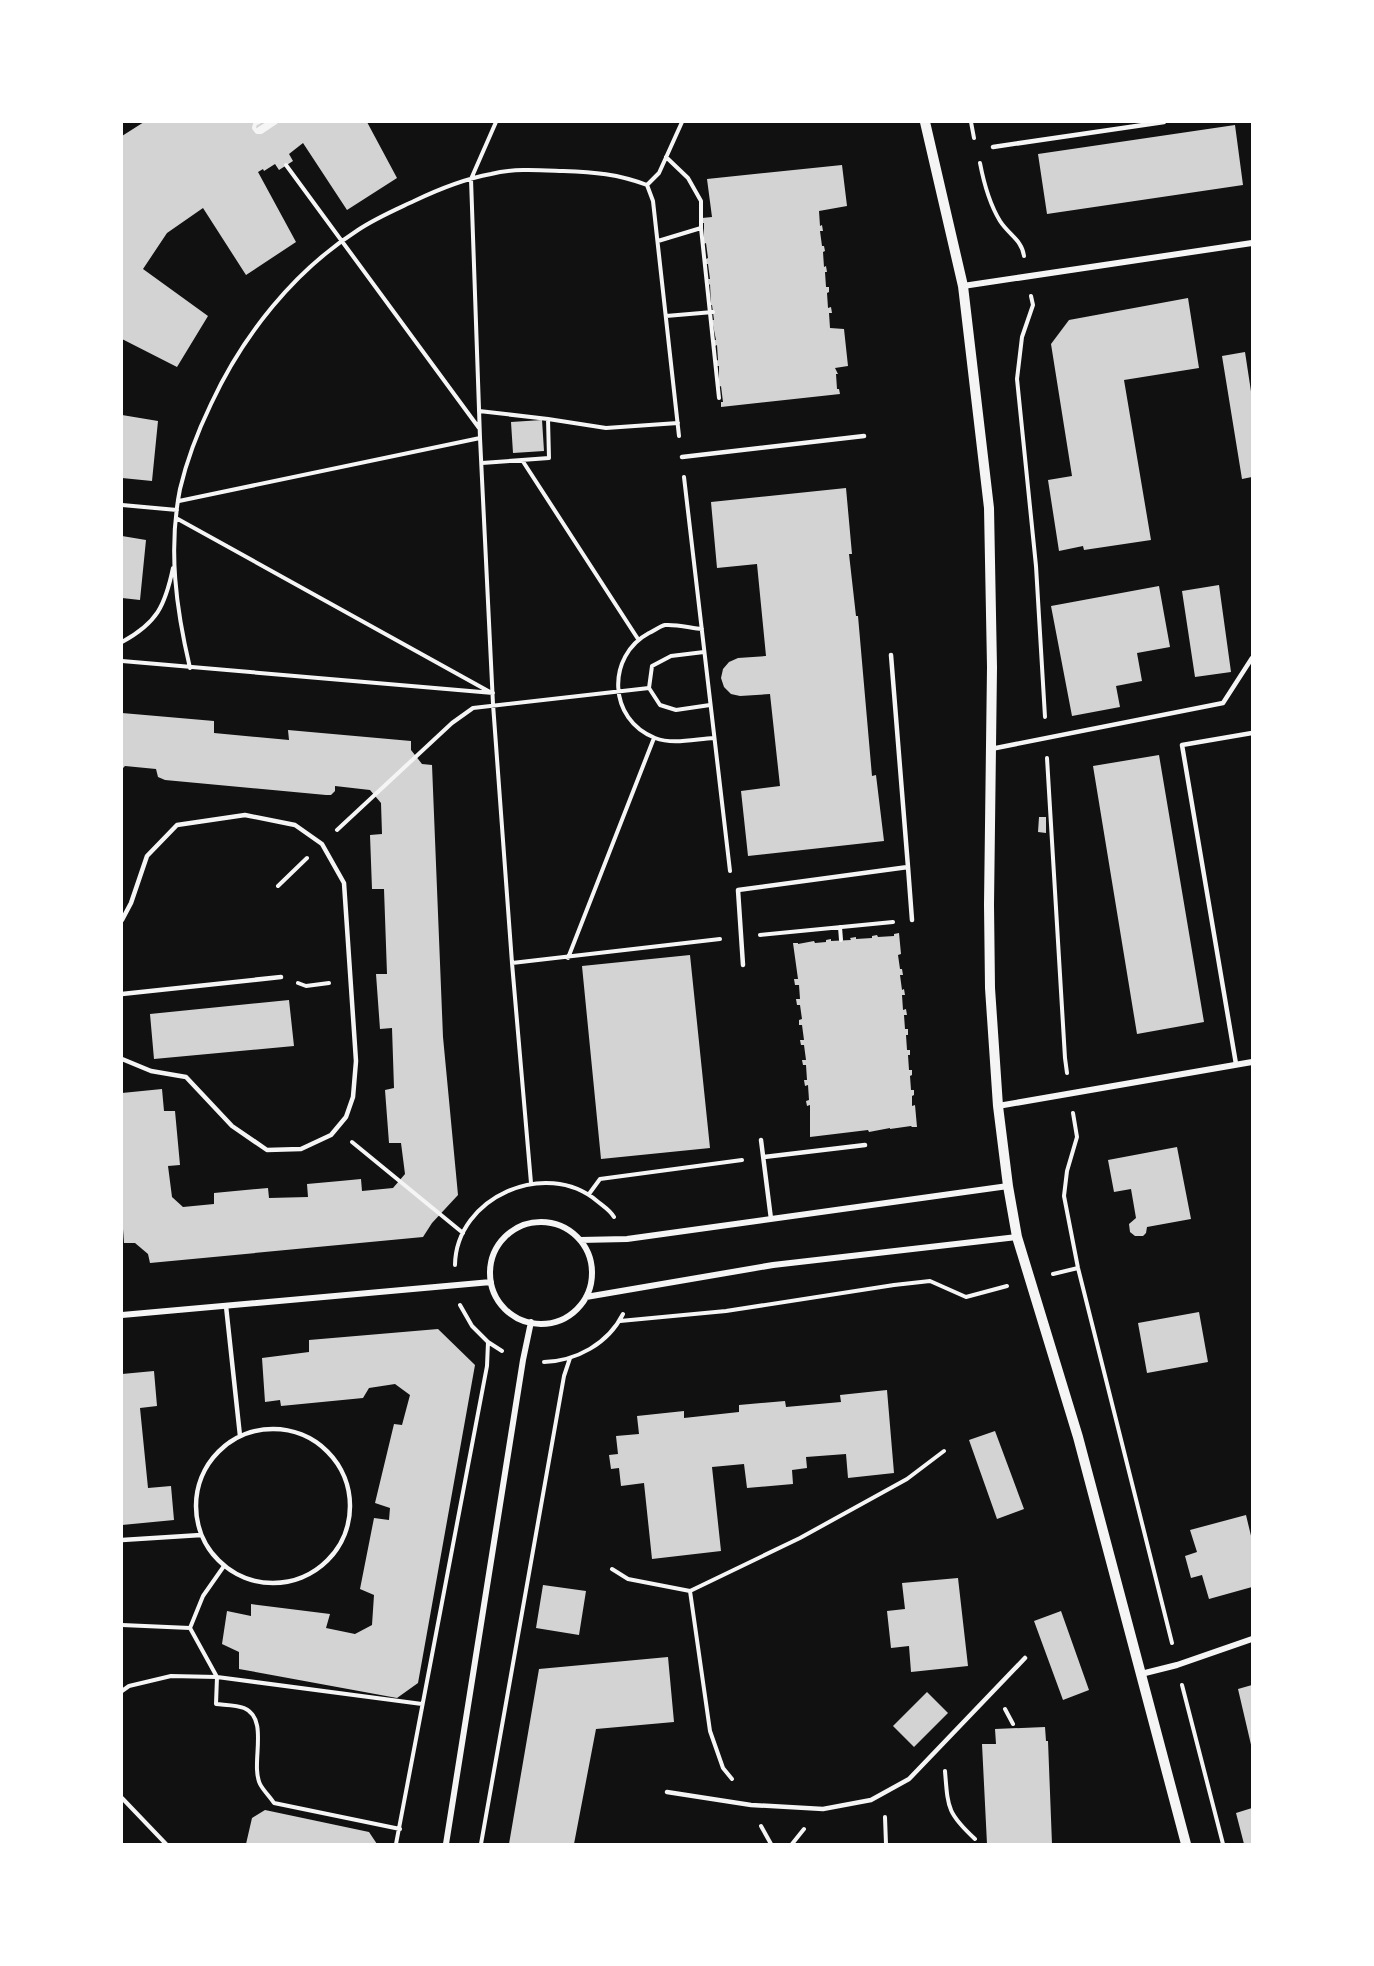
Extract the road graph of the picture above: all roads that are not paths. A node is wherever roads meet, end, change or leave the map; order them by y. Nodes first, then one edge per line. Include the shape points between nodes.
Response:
1 (925, 122) edge
2 (1164, 122) edge
3 (993, 147) dead end
4 (1252, 243) edge
5 (963, 286) junction
6 (864, 436) dead end
7 (682, 457) road end
8 (891, 655) dead end
9 (1252, 658) edge
10 (1252, 733) edge
11 (991, 749) junction
12 (908, 867) junction
13 (122, 920) edge
14 (912, 920) road end
15 (743, 965) dead end
16 (280, 977) road end
17 (122, 994) edge
18 (122, 1059) edge
19 (1252, 1062) edge
20 (1236, 1065) junction
21 (998, 1106) junction
22 (761, 1140) dead end
23 (865, 1145) dead end
24 (764, 1157) junction
25 (1008, 1186) junction
26 (771, 1220) junction
27 (1017, 1237) junction
28 (580, 1240) junction
29 (491, 1282) junction
30 (586, 1297) junction
31 (226, 1306) junction
32 (122, 1315) edge
33 (531, 1322) junction
34 (240, 1436) junction
35 (201, 1535) junction
36 (122, 1540) edge
37 (1252, 1640) edge
38 (1025, 1658) dead end
39 (1141, 1674) junction
40 (667, 1792) dead end
41 (446, 1845) edge
42 (1186, 1845) edge

1 - 5 street
2 - 3 lane
4 - 5 street
5 - 11 street via 989,508
6 - 7 lane
8 - 12 lane
9 - 11 lane via 1223,703
10 - 20 lane via 1182,745
11 - 21 street via 989,940
12 - 14 lane
12 - 15 lane via 738,890
13 - 18 lane via 147,856 177,825 245,815 295,825 322,844 344,883 356,1061 353,1097 346,1117 331,1135 301,1149 267,1150 232,1126 186,1077 150,1071
16 - 17 lane
19 - 20 street
20 - 21 street
21 - 25 street
22 - 24 lane
23 - 24 lane
24 - 26 lane
25 - 26 street
25 - 27 street
26 - 28 street via 627,1239
27 - 30 street via 772,1265
27 - 39 street via 1078,1437
28 - 29 street via 556,1224 526,1224 513,1230 494,1253
28 - 30 street via 592,1268
29 - 31 street
29 - 33 street via 505,1309
30 - 33 street via 563,1319
31 - 32 street
31 - 34 lane
33 - 41 street
34 - 35 lane via 224,1446 201,1478 196,1516
34 - 35 lane via 263,1429 287,1430 309,1437 328,1451 342,1471 350,1493 351,1516 344,1539 331,1559 312,1574 290,1582 267,1584 244,1578 224,1566
35 - 36 lane
37 - 39 street
38 - 40 lane via 909,1779 871,1800 823,1809 751,1805
39 - 42 street

